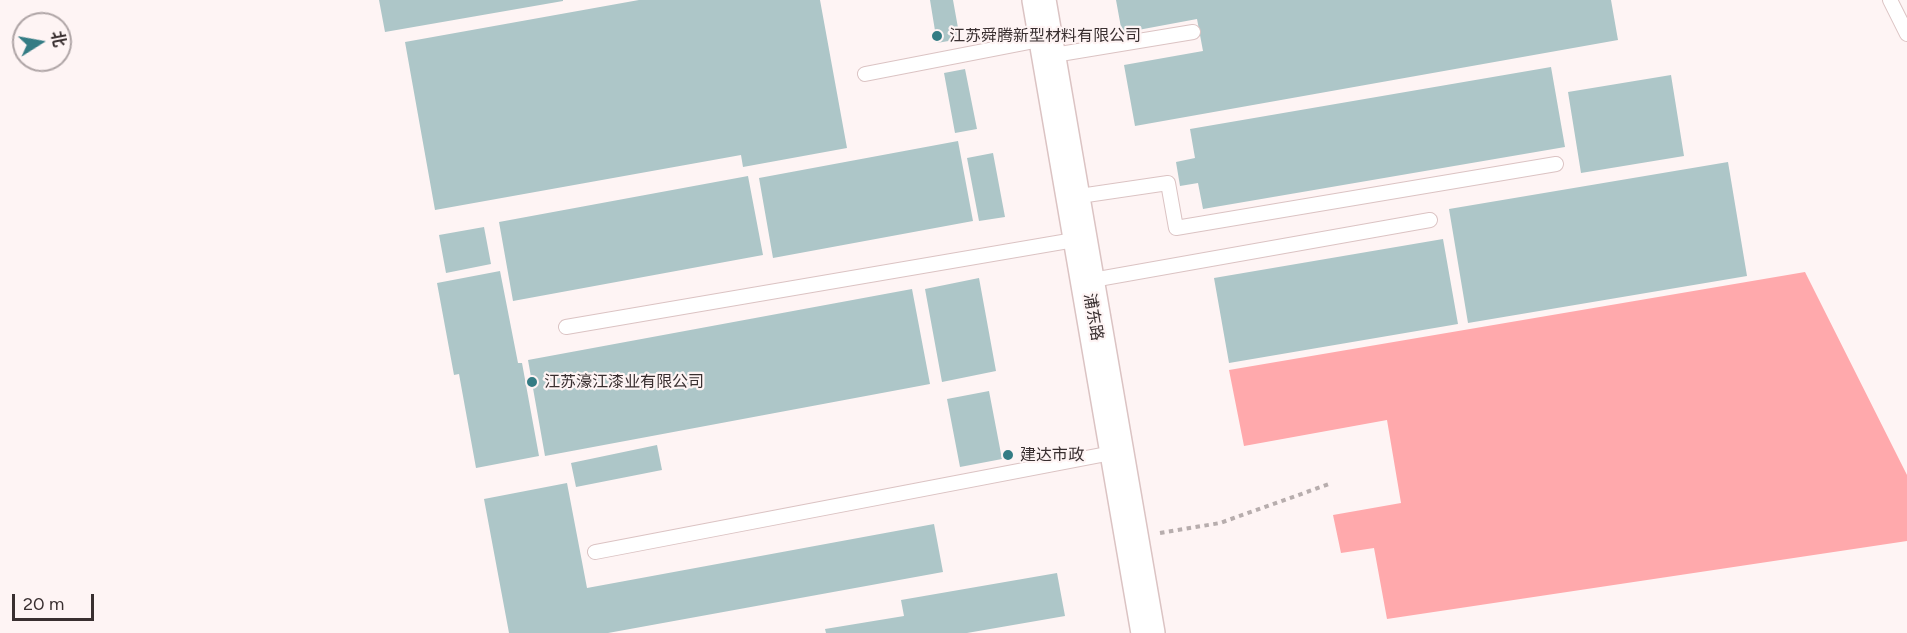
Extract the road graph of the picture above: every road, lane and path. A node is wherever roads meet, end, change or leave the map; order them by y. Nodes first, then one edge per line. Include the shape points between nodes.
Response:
1 (1039, 0) edge
2 (1890, 0) edge
3 (1193, 32) dead end
4 (1907, 34) edge
5 (1047, 48) junction
6 (865, 74) dead end
7 (1556, 164) dead end
8 (1073, 198) junction
9 (1430, 220) dead end
10 (1080, 239) junction
11 (1087, 281) junction
12 (566, 327) dead end
13 (1117, 452) junction
14 (1332, 483) dead end
15 (1132, 538) junction
16 (595, 552) dead end
17 (1148, 633) edge

1 - 5 street, 浦东路
2 - 4 lane
3 - 5 lane
5 - 6 lane
5 - 8 street, 浦东路
7 - 8 lane via 1176,228 1168,183
8 - 10 street, 浦东路
9 - 11 lane
10 - 11 street, 浦东路
10 - 12 lane
11 - 13 street, 浦东路
13 - 15 street, 浦东路
13 - 16 lane
14 - 15 path via 1220,523
15 - 17 street, 浦东路

